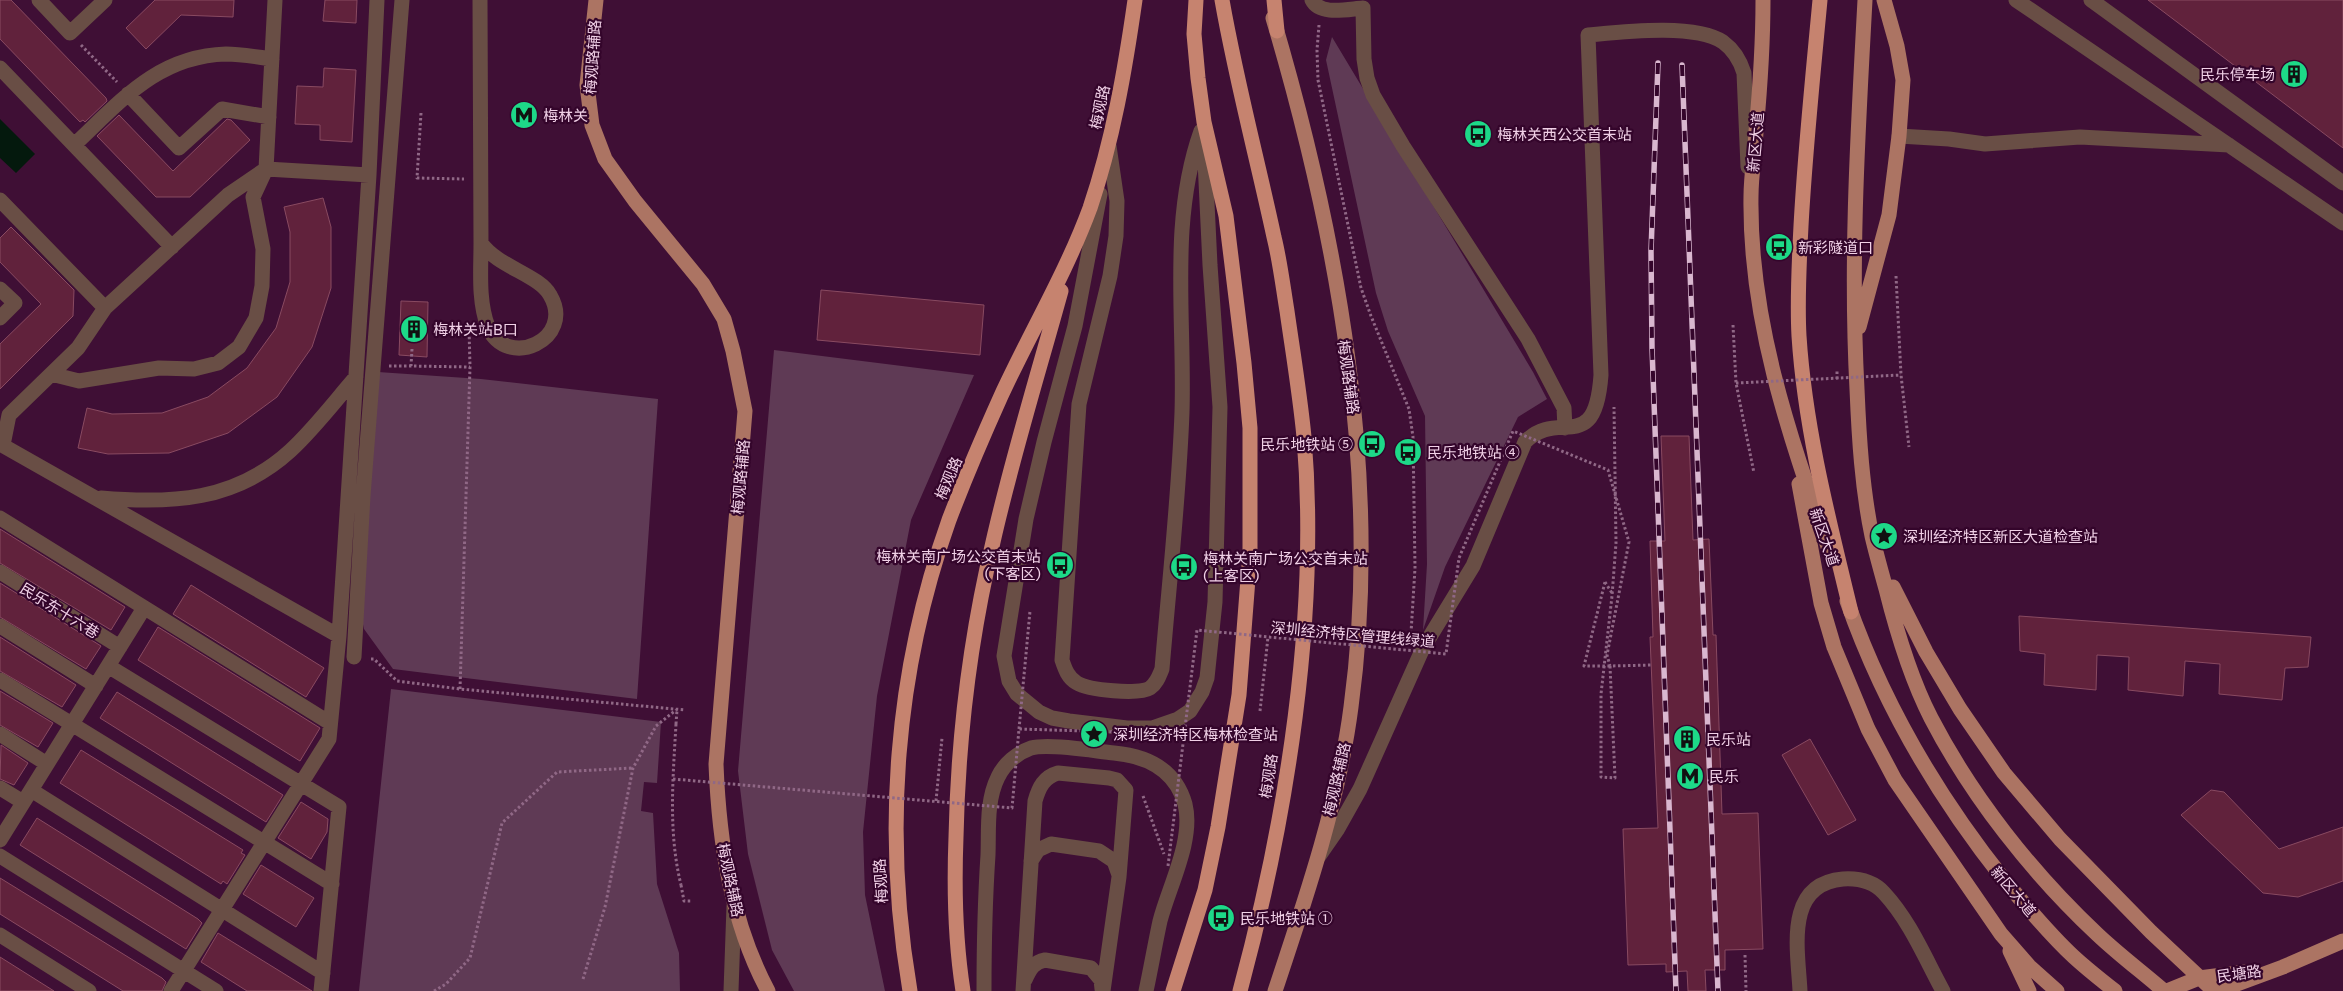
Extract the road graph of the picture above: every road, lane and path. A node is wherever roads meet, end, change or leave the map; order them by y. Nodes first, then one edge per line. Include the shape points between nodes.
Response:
1 (39, 0) edge
2 (105, 0) edge
3 (274, 0) edge
4 (377, 0) edge
5 (402, 0) edge
6 (480, 0) edge
7 (596, 0) edge
8 (1135, 0) edge
9 (1196, 0) edge
10 (1222, 0) edge
11 (1268, 0) edge
12 (1274, 0) edge
13 (1312, 0) edge
14 (1763, 0) edge
15 (1820, 0) edge
16 (1865, 0) edge
17 (1884, 0) edge
18 (2016, 0) edge
19 (2091, 0) edge
20 (1319, 25) dead end
21 (1277, 31) junction
22 (70, 33) junction
23 (272, 59) junction
24 (0, 68) edge
25 (128, 94) junction
26 (421, 113) dead end
27 (269, 117) junction
28 (1204, 122) junction
29 (1899, 136) junction
30 (74, 145) junction
31 (1109, 146) junction
32 (2229, 146) junction
33 (266, 169) junction
34 (369, 175) junction
35 (465, 179) dead end
36 (2343, 183) edge
37 (1751, 195) junction
38 (3, 208) edge
39 (2343, 223) edge
40 (481, 243) junction
41 (172, 247) junction
42 (1071, 256) junction
43 (1896, 276) dead end
44 (0, 289) edge
45 (106, 308) junction
46 (0, 318) edge
47 (1733, 325) dead end
48 (1855, 345) junction
49 (412, 349) dead end
50 (52, 374) junction
51 (1901, 375) junction
52 (356, 377) junction
53 (1736, 383) junction
54 (1565, 428) junction
55 (1791, 441) junction
56 (1, 445) edge
57 (1909, 447) dead end
58 (1754, 473) dead end
59 (96, 498) junction
60 (0, 518) edge
61 (1872, 535) junction
62 (0, 572) edge
63 (144, 608) junction
64 (1030, 612) dead end
65 (1851, 612) junction
66 (0, 626) edge
67 (339, 636) junction
68 (1268, 637) junction
69 (120, 647) junction
70 (1410, 651) junction
71 (354, 657) joint
72 (1652, 665) dead end
73 (108, 666) junction
74 (1610, 666) junction
75 (0, 680) edge
76 (96, 686) junction
77 (460, 689) junction
78 (677, 710) junction
79 (685, 710) dead end
80 (1260, 712) dead end
81 (330, 723) junction
82 (72, 724) junction
83 (1019, 729) junction
84 (0, 734) edge
85 (1185, 734) junction
86 (942, 738) dead end
87 (47, 764) junction
88 (633, 768) junction
89 (673, 779) junction
90 (301, 784) junction
91 (0, 788) edge
92 (27, 796) junction
93 (936, 801) junction
94 (0, 840) edge
95 (264, 842) junction
96 (0, 856) edge
97 (1031, 861) junction
98 (1315, 862) junction
99 (1168, 866) dead end
100 (1119, 877) junction
101 (332, 884) junction
102 (692, 901) dead end
103 (734, 902) junction
104 (222, 909) junction
105 (2001, 934) junction
106 (0, 935) edge
107 (2343, 941) edge
108 (1745, 955) dead end
109 (2283, 967) junction
110 (184, 971) junction
111 (323, 973) junction
112 (2199, 978) junction
113 (583, 979) dead end
114 (1023, 987) edge
115 (89, 991) edge
116 (171, 991) edge
117 (216, 991) edge
118 (322, 991) edge
119 (434, 991) edge
120 (731, 991) edge
121 (768, 991) edge
122 (910, 991) edge
123 (963, 991) edge
124 (984, 991) edge
125 (1102, 991) edge
126 (1146, 991) edge
127 (1173, 991) edge
128 (1240, 991) edge
129 (1275, 991) edge
130 (1746, 991) edge
131 (1800, 991) edge
132 (1942, 991) edge
133 (2029, 991) edge
134 (2057, 991) edge
135 (2115, 991) edge
136 (2165, 991) edge
137 (2214, 991) edge
138 (2218, 991) edge

1 - 22 street
2 - 22 street
3 - 23 street
4 - 34 street
5 - 71 street
6 - 40 street
7 - 103 main road, 梅观路辅路 via 587,86 592,125 605,158 635,201 703,284 724,319 745,411 716,764 718,815
8 - 31 highway, 梅观路
9 - 28 highway via 1194,34
10 - 128 highway, 梅观路 via 1275,240 1304,437 1307,501 1306,582 1298,687 1286,781
11 - 21 main road, 梅观路辅路
12 - 21 highway
13 - 54 street via 1318,8 1327,10 1363,8 1364,59 1373,95 1528,339 1564,408
14 - 37 main road, 新区大道 via 1763,50
15 - 65 highway via 1804,178 1799,336 1826,507
16 - 48 main road, 新区大道 via 1854,262
17 - 29 main road via 1903,80
18 - 32 street
19 - 36 street
20 - 70 path via 1318,80 1362,288 1370,316 1409,409 1413,437 1415,568
21 - 98 main road, 梅观路辅路 via 1310,155 1336,284 1354,419 1360,506 1360,609 1352,702 1343,756
22 - 25 path
23 - 25 street via 226,54 199,58 173,65 143,81
23 - 27 street
24 - 30 street
25 - 27 street via 179,148 222,109
25 - 30 street
26 - 35 path via 417,178
27 - 33 street
28 - 31 street via 1191,158 1182,229 1182,412 1162,668 1157,681 1149,689 1138,692 1089,688 1067,673 1062,660 1079,404 1110,276 1116,236 1117,201
28 - 31 street via 1220,407 1215,602 1207,678 1202,692 1190,711 1152,728 1069,721 1039,712 1017,694 1009,681 1004,656 1026,519 1075,326
28 - 127 highway via 1226,216 1244,362 1250,428 1250,553 1239,695 1218,827 1205,890
29 - 32 street via 1985,144 2080,137
29 - 48 main road via 1889,215
30 - 41 street
31 - 42 highway, 梅观路
32 - 39 street
33 - 34 street
33 - 41 street via 228,195
33 - 50 street via 253,197 262,249 262,286 256,318 239,346 218,363 194,369 159,368 79,380
34 - 52 street
37 - 54 street via 1746,84 1740,61 1731,49 1708,35 1691,32 1588,35 1601,375 1596,406 1589,419 1579,427
37 - 55 main road, 新区大道 via 1759,309
38 - 45 street
40 - 40 street via 481,297 489,328 495,338 516,348 538,344 553,327 556,316 550,294 541,285 489,254
41 - 45 street
42 - 122 highway, 梅观路 via 1001,396 950,519 918,628 905,690 895,804 898,905
42 - 123 highway via 993,542 970,664 957,783 955,849 955,909
43 - 51 path
44 - 46 street via 15,303
45 - 50 street via 78,348
47 - 53 path
48 - 61 main road, 新区大道 via 1863,470
49 - 77 path via 411,366 470,366
50 - 56 street via 9,415
51 - 53 path, bridge
51 - 57 path
52 - 59 street via 291,450 265,471 234,487 211,494 147,502
52 - 67 street
53 - 58 path
54 - 98 street via 1549,428 1534,433 1525,442 1473,566 1422,648 1360,789
55 - 65 main road, 新区大道
55 - 105 main road via 1821,603 1850,690 1895,780
56 - 59 street
59 - 67 street
60 - 63 street
61 - 112 main road via 1898,599 1926,652 2004,773 2060,839
61 - 136 main road, 新区大道 via 1908,665 1931,718 1963,773 2005,831 2097,935
62 - 69 street, 民乐东十六巷
63 - 69 street
63 - 81 street
64 - 83 path, bridge
65 - 135 main road, 新区大道 via 1872,666 1934,783 1977,845 2030,912 2074,957
66 - 76 street
67 - 81 street
68 - 70 path, 深圳经济特区管理线绿道, bridge
68 - 80 path
68 - 85 path, 深圳经济特区管理线绿道, bridge via 1197,630
69 - 73 street
70 - 74 path, 深圳经济特区管理线绿道, bridge via 1446,654 1459,558 1513,431 1608,470 1629,542 1607,655
71 - 77 path via 374,659 398,681
72 - 74 path, bridge
73 - 76 street
73 - 90 street
74 - 74 path, bridge via 1584,666 1605,582 1612,593 1601,694 1601,777 1615,778
75 - 82 street
76 - 82 street
77 - 78 path
78 - 79 path
78 - 88 path via 656,726
78 - 89 path, bridge
81 - 90 street via 328,739
82 - 87 street
82 - 95 street
83 - 85 path, bridge
83 - 93 path, bridge via 1012,808
84 - 87 street
85 - 99 path, 深圳经济特区管理线绿道, bridge
86 - 93 path
87 - 92 street
88 - 113 path via 605,907
88 - 119 path via 557,772 502,823 470,958 446,984
89 - 93 path, bridge
89 - 102 path, bridge via 674,857 684,901
90 - 95 street
90 - 101 street via 339,807
91 - 92 street
92 - 94 street
92 - 104 street
95 - 101 street
95 - 104 street
96 - 110 street
97 - 100 street via 1038,850 1051,844 1099,851 1114,861
97 - 100 street via 1035,801 1043,782 1058,773 1109,778 1123,784 1126,790
97 - 114 street
98 - 129 main road, 梅观路辅路
100 - 125 street
101 - 111 street
103 - 120 street
103 - 121 main road, 梅观路辅路 via 747,948
104 - 110 street
104 - 111 street
105 - 133 main road
105 - 134 main road
106 - 115 street
107 - 109 main road, 民塘路
108 - 130 path
109 - 112 main road, 民塘路
109 - 138 main road, 民塘路
110 - 116 street
110 - 117 street
111 - 118 street
112 - 136 main road, 民塘路
112 - 137 main road
114 - 125 street via 1032,966 1045,960 1091,968 1101,980
124 - 126 street via 987,864 993,792 1007,764 1032,748 1046,747 1146,759 1167,774 1185,804 1185,840 1160,920
131 - 132 street via 1798,928 1802,906 1813,891 1825,883 1854,878 1871,882 1884,892 1905,920

